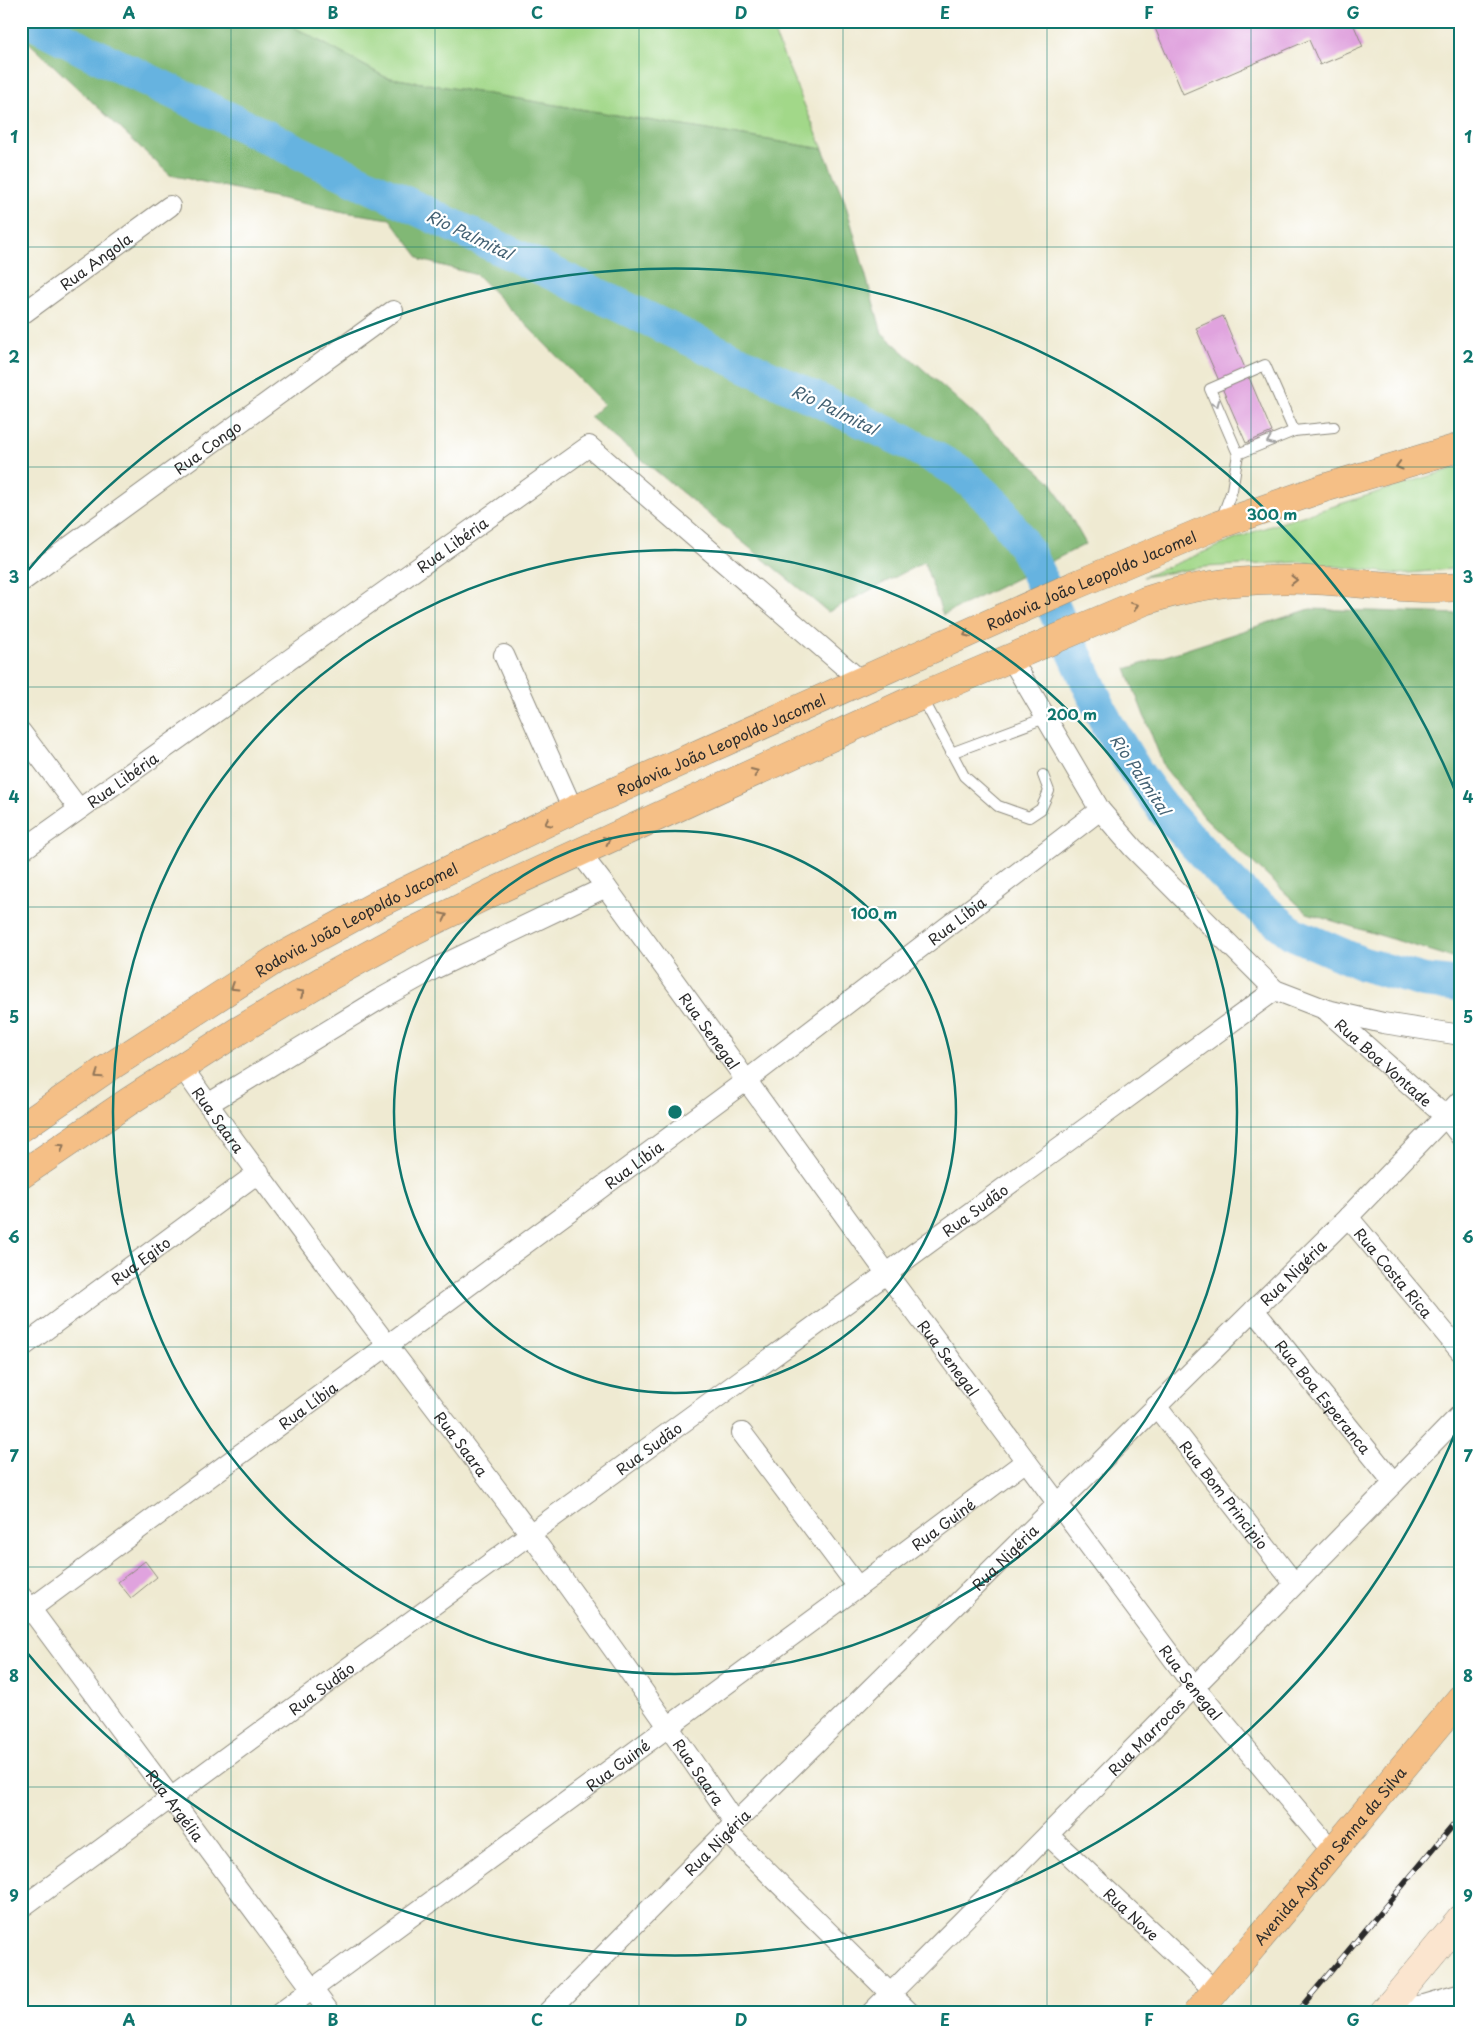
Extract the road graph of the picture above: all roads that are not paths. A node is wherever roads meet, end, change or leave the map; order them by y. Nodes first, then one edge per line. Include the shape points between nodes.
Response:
1 (170, 206) dead end
2 (393, 311) dead end
3 (21, 315) edge
4 (1334, 427) dead end
5 (1294, 431) junction
6 (1461, 447) edge
7 (1238, 454) junction
8 (1218, 525) junction
9 (21, 582) edge
10 (1461, 587) edge
11 (504, 655) dead end
12 (1011, 658) junction
13 (861, 681) junction
14 (921, 696) junction
15 (1045, 718) junction
16 (21, 732) edge
17 (951, 753) junction
18 (1043, 775) dead end
19 (79, 809) junction
20 (573, 810) junction
21 (1100, 810) junction
22 (21, 851) edge
23 (580, 853) junction
24 (606, 887) junction
25 (1275, 990) junction
26 (1327, 1010) junction
27 (1461, 1035) edge
28 (182, 1067) junction
29 (746, 1080) junction
30 (1461, 1100) edge
31 (208, 1104) junction
32 (1446, 1117) junction
33 (21, 1128) edge
34 (1461, 1137) edge
35 (259, 1172) junction
36 (21, 1175) edge
37 (1348, 1216) junction
38 (887, 1274) junction
39 (1254, 1310) junction
40 (387, 1346) junction
41 (21, 1348) edge
42 (1461, 1352) edge
43 (1156, 1406) junction
44 (1461, 1414) edge
45 (742, 1433) dead end
46 (1026, 1461) junction
47 (1394, 1483) junction
48 (1058, 1504) junction
49 (530, 1534) junction
50 (1294, 1583) junction
51 (858, 1587) junction
52 (24, 1607) edge
53 (1195, 1688) junction
54 (1461, 1698) edge
55 (669, 1726) junction
56 (171, 1797) junction
57 (731, 1827) junction
58 (1048, 1835) junction
59 (1332, 1852) junction
60 (21, 1908) edge
61 (1461, 1919) edge
62 (313, 1988) junction
63 (1215, 1991) junction
64 (890, 1994) junction
65 (1461, 1994) edge
66 (1384, 2012) edge
67 (280, 2013) edge
68 (330, 2013) edge
69 (547, 2013) edge
70 (871, 2013) edge
71 (910, 2013) edge
72 (1197, 2013) edge

1 - 3 street, Rua Angola
2 - 9 street, Rua Congo
4 - 5 lane
5 -> 7 lane
5 -> 7 lane via 1265,365 1210,389
6 -> 8 main road, Rodovia João Leopoldo Jacomel via 1324,488
7 - 8 lane via 1230,496
8 -> 13 main road, Rodovia João Leopoldo Jacomel
12 -> 10 main road via 1168,593 1200,587 1253,581 1309,580 1399,588
11 - 20 street
12 - 14 main road
12 - 15 street
13 - 19 street, Rua Libéria via 589,446
13 - 20 main road, Rodovia João Leopoldo Jacomel
14 - 17 lane
23 -> 14 main road
15 - 17 lane
15 - 21 street
16 - 19 street
17 - 18 lane via 964,776 998,806 1029,817 1041,810 1049,791
19 - 22 street, Rua Libéria
20 -> 33 main road, Rodovia João Leopoldo Jacomel via 380,904 275,960
21 - 25 street via 1133,848
21 - 29 street, Rua Líbia
23 - 24 street, Rua Senegal
28 -> 23 main road via 323,980 405,935
24 - 29 street, Rua Senegal
24 - 31 street via 434,969
25 - 26 street
25 - 38 street, Rua Sudão
26 - 27 street via 1383,1023
26 - 32 street, Rua Boa Vontade
28 - 31 street, Rua Saara
36 -> 28 main road
29 - 38 street, Rua Senegal
29 - 40 street, Rua Líbia
30 - 32 street, Rua Nigéria
31 - 35 street, Rua Saara
32 - 34 street, Rua Boa Vontade
32 - 37 street, Rua Nigéria
35 - 40 street, Rua Saara
35 - 41 street, Rua Egito
37 - 39 street, Rua Nigéria
37 - 42 street, Rua Costa Rica
38 - 46 street, Rua Senegal
38 - 49 street, Rua Sudão
39 - 43 street, Rua Nigéria
39 - 47 street, Rua Boa Esperanca
40 - 49 street, Rua Saara
40 - 52 street, Rua Líbia
43 - 48 street, Rua Nigéria
43 - 50 street, Rua Bom Principio
44 - 47 street, Rua Marrocos
45 - 51 street
46 - 48 street, Rua Senegal
46 - 51 street, Rua Guiné
47 - 50 street, Rua Marrocos
48 - 53 street, Rua Senegal
48 - 57 street, Rua Nigéria
49 - 55 street, Rua Saara
49 - 56 street, Rua Sudão
50 - 53 street, Rua Marrocos
51 - 55 street, Rua Guiné
52 - 56 street, Rua Argélia
53 - 58 street, Rua Marrocos
53 - 59 street, Rua Senegal
54 - 59 main road, Avenida Ayrton Senna da Silva
55 - 57 street, Rua Saara
55 - 62 street, Rua Guiné
56 - 60 street, Rua Sudão
56 - 62 street, Rua Argélia
57 - 64 street, Rua Saara
57 - 69 street, Rua Nigéria
58 - 63 street, Rua Nove
58 - 64 street, Rua Marrocos
59 - 63 main road, Avenida Ayrton Senna da Silva
61 - 66 street
62 - 67 street, Rua Guiné
62 - 68 street, Rua Argélia
63 - 72 main road, Avenida Ayrton Senna da Silva
64 - 70 street, Rua Marrocos
64 - 71 street, Rua Saara
65 - 66 street

